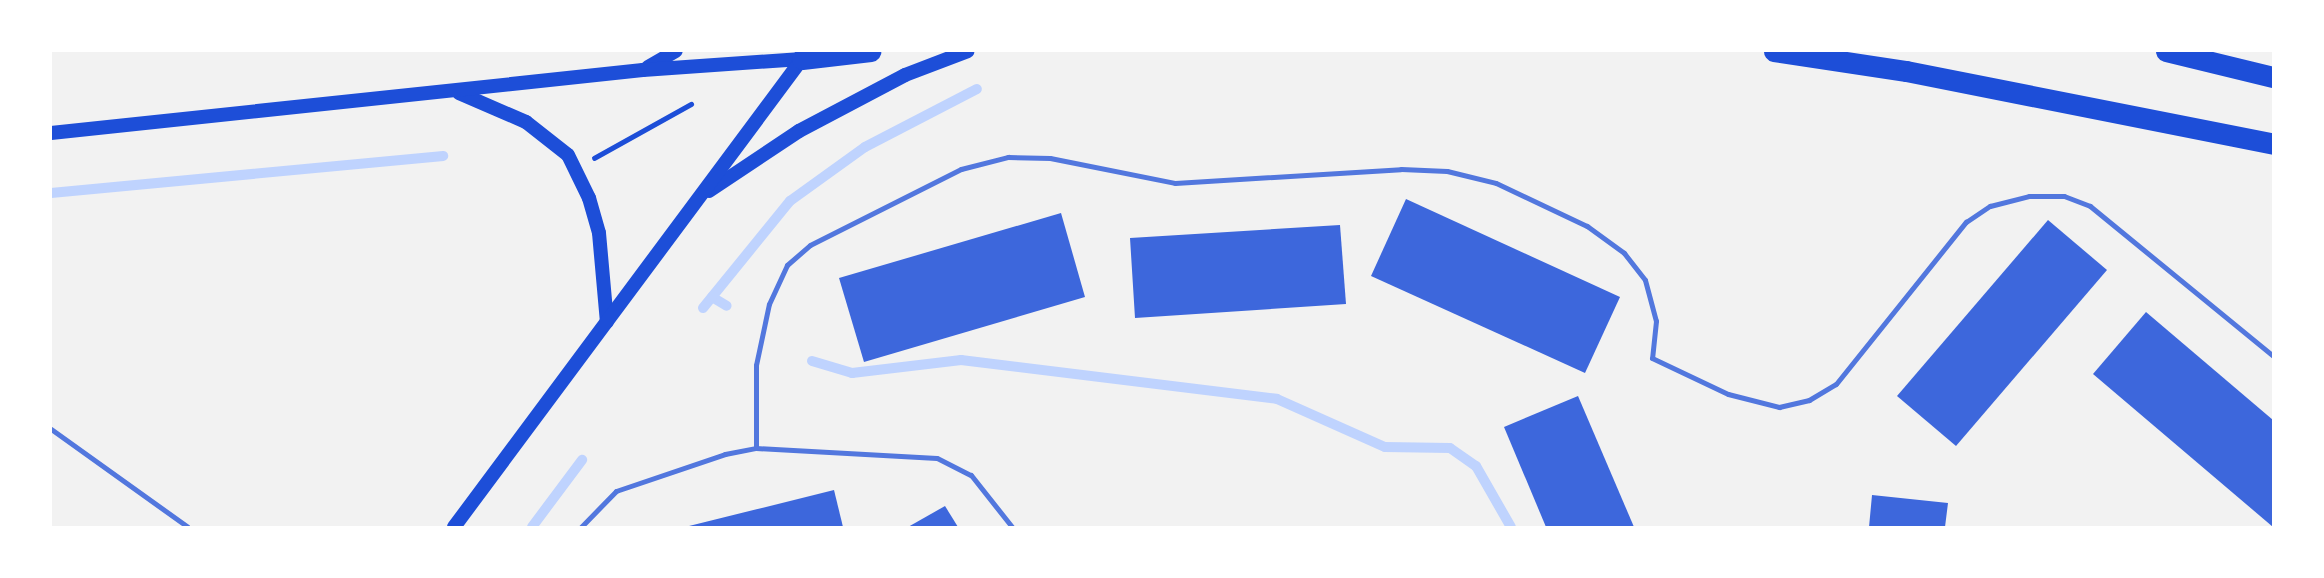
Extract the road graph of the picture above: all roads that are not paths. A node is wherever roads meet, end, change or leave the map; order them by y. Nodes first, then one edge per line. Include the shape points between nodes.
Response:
1 (676, 51) edge
2 (871, 51) edge
3 (968, 51) edge
4 (1774, 51) edge
5 (2166, 51) edge
6 (805, 55) edge
7 (643, 70) junction
8 (2273, 76) edge
9 (457, 92) junction
10 (51, 133) edge
11 (2273, 144) edge
12 (699, 198) junction
13 (607, 322) junction
14 (2273, 356) edge
15 (51, 429) edge
16 (756, 448) junction
17 (188, 527) edge
18 (454, 527) edge
19 (581, 527) edge
20 (1012, 527) edge

1 - 7 main road
2 - 6 highway
3 - 12 main road via 905,75 799,131
4 - 11 highway via 1906,71
5 - 8 highway
6 - 7 main road
6 - 12 main road
7 - 9 main road
9 - 10 main road
9 - 13 main road via 526,122 568,155 589,198 599,233
12 - 13 main road
13 - 18 main road
14 - 16 lane via 2090,206 2064,196 2028,196 1990,206 1966,222 1836,384 1809,400 1779,407 1728,394 1652,358 1653,311 1645,280 1624,253 1587,226 1496,183 1447,171 1401,169 1175,183 1050,158 1008,157 961,169 810,245 787,265 769,304 756,366
15 - 17 lane
16 - 19 lane via 616,491
16 - 20 lane via 937,458 971,475

